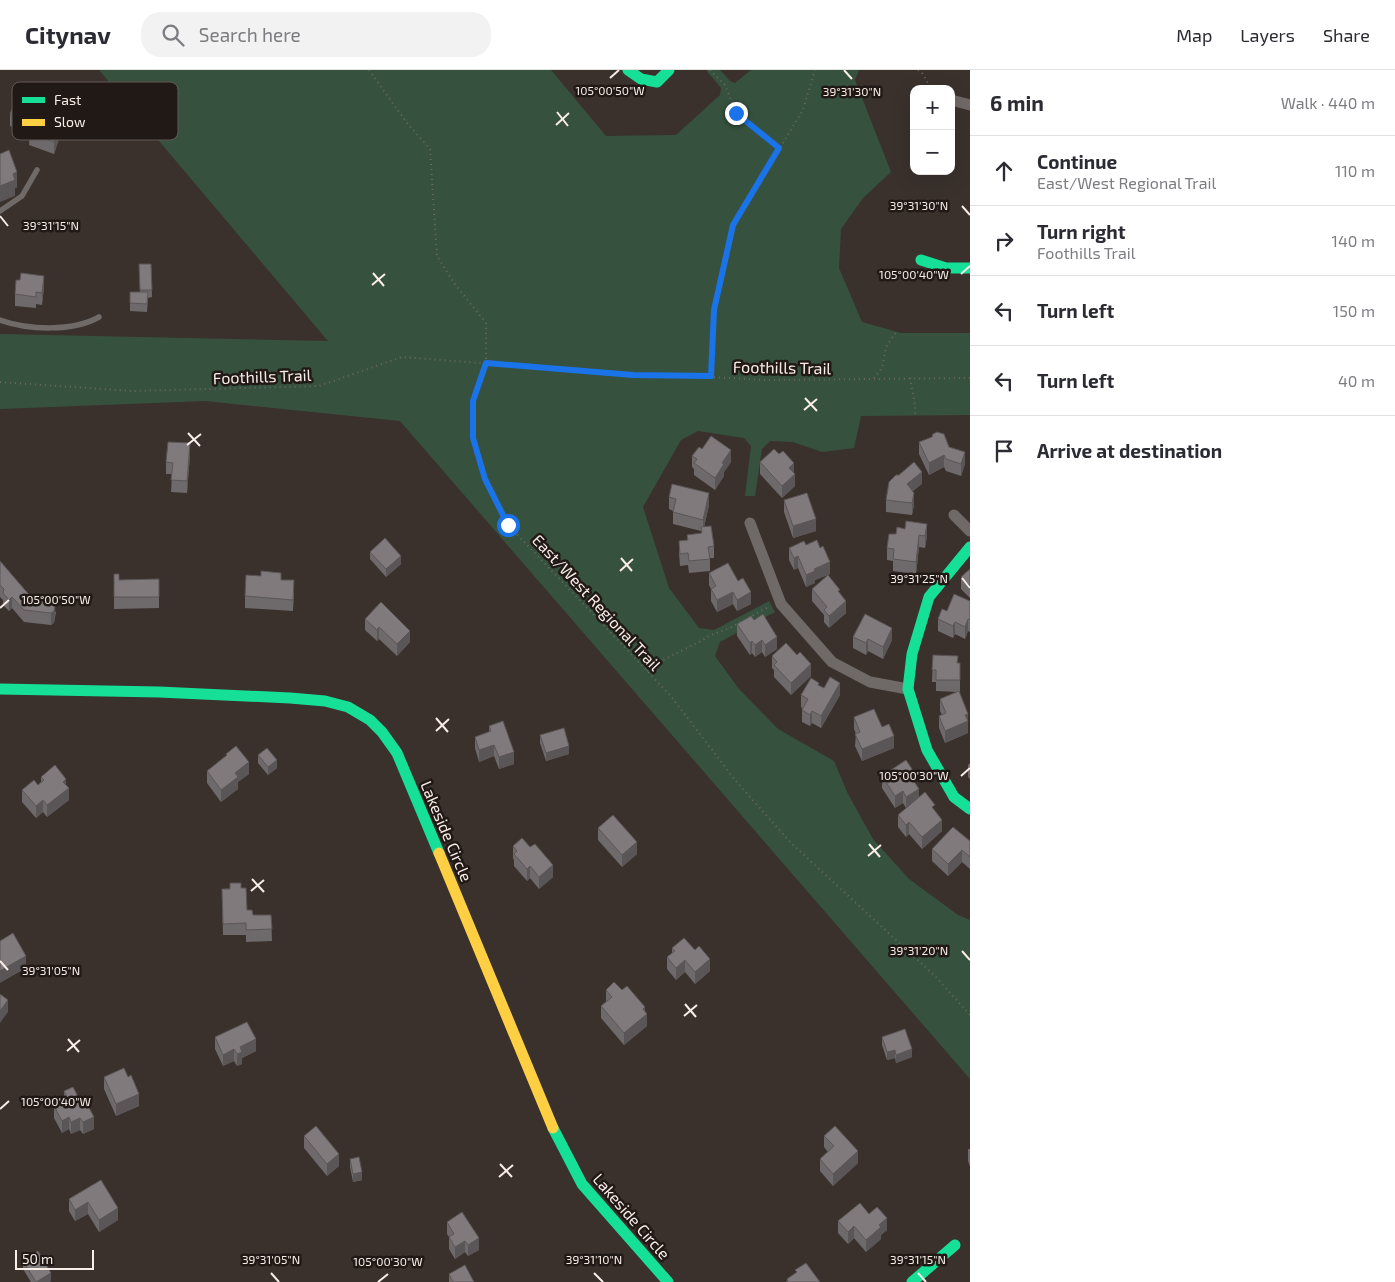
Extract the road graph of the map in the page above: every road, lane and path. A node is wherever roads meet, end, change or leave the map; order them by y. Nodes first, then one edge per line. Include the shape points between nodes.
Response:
1 (369, 70) edge
2 (628, 70) edge
3 (669, 70) edge
4 (710, 70) edge
5 (815, 70) edge
6 (918, 70) edge
7 (929, 85) edge
8 (955, 101) edge
9 (970, 105) edge
10 (779, 148) junction
11 (37, 170) dead end
12 (0, 211) edge
13 (921, 260) dead end
14 (970, 268) edge
15 (99, 317) dead end
16 (0, 320) edge
17 (896, 332) dead end
18 (486, 363) junction
19 (711, 376) junction
20 (874, 378) junction
21 (910, 378) junction
22 (970, 378) edge
23 (0, 382) edge
24 (915, 415) dead end
25 (954, 515) dead end
26 (750, 523) dead end
27 (970, 531) edge
28 (970, 547) edge
29 (780, 602) junction
30 (647, 671) junction
31 (0, 689) edge
32 (908, 689) junction
33 (970, 809) edge
34 (970, 1015) edge
35 (955, 1245) dead end
36 (668, 1282) edge
37 (912, 1282) edge

1 - 18 path, East/West Regional Trail via 430,149 437,256 486,323
2 - 3 street via 633,76 657,82
4 - 10 path via 725,85 736,113
5 - 10 path via 803,110
6 - 7 path
8 - 9 street
10 - 19 path via 733,225 714,310
11 - 12 lane via 22,196
13 - 14 street via 946,268
15 - 16 lane via 88,324 46,328 14,325
17 - 20 path via 886,347 882,368
18 - 19 path, Foothills Trail via 633,375
18 - 23 path, Foothills Trail via 402,358 319,386 132,391
18 - 30 path, East/West Regional Trail via 473,401 473,438 485,479 508,525
19 - 20 path, Foothills Trail via 766,380
20 - 21 path, Foothills Trail
21 - 22 path, Foothills Trail
21 - 24 path
25 - 27 street
26 - 29 street
28 - 32 street via 929,597 912,654
29 - 30 path via 706,637
29 - 32 street via 832,662 870,682
30 - 34 path, East/West Regional Trail via 791,843 935,976
31 - 36 street, Lakeside Circle via 231,695 316,701 348,707 374,722 397,753 557,1137 582,1184
32 - 33 street via 927,750 954,796
35 - 37 street

